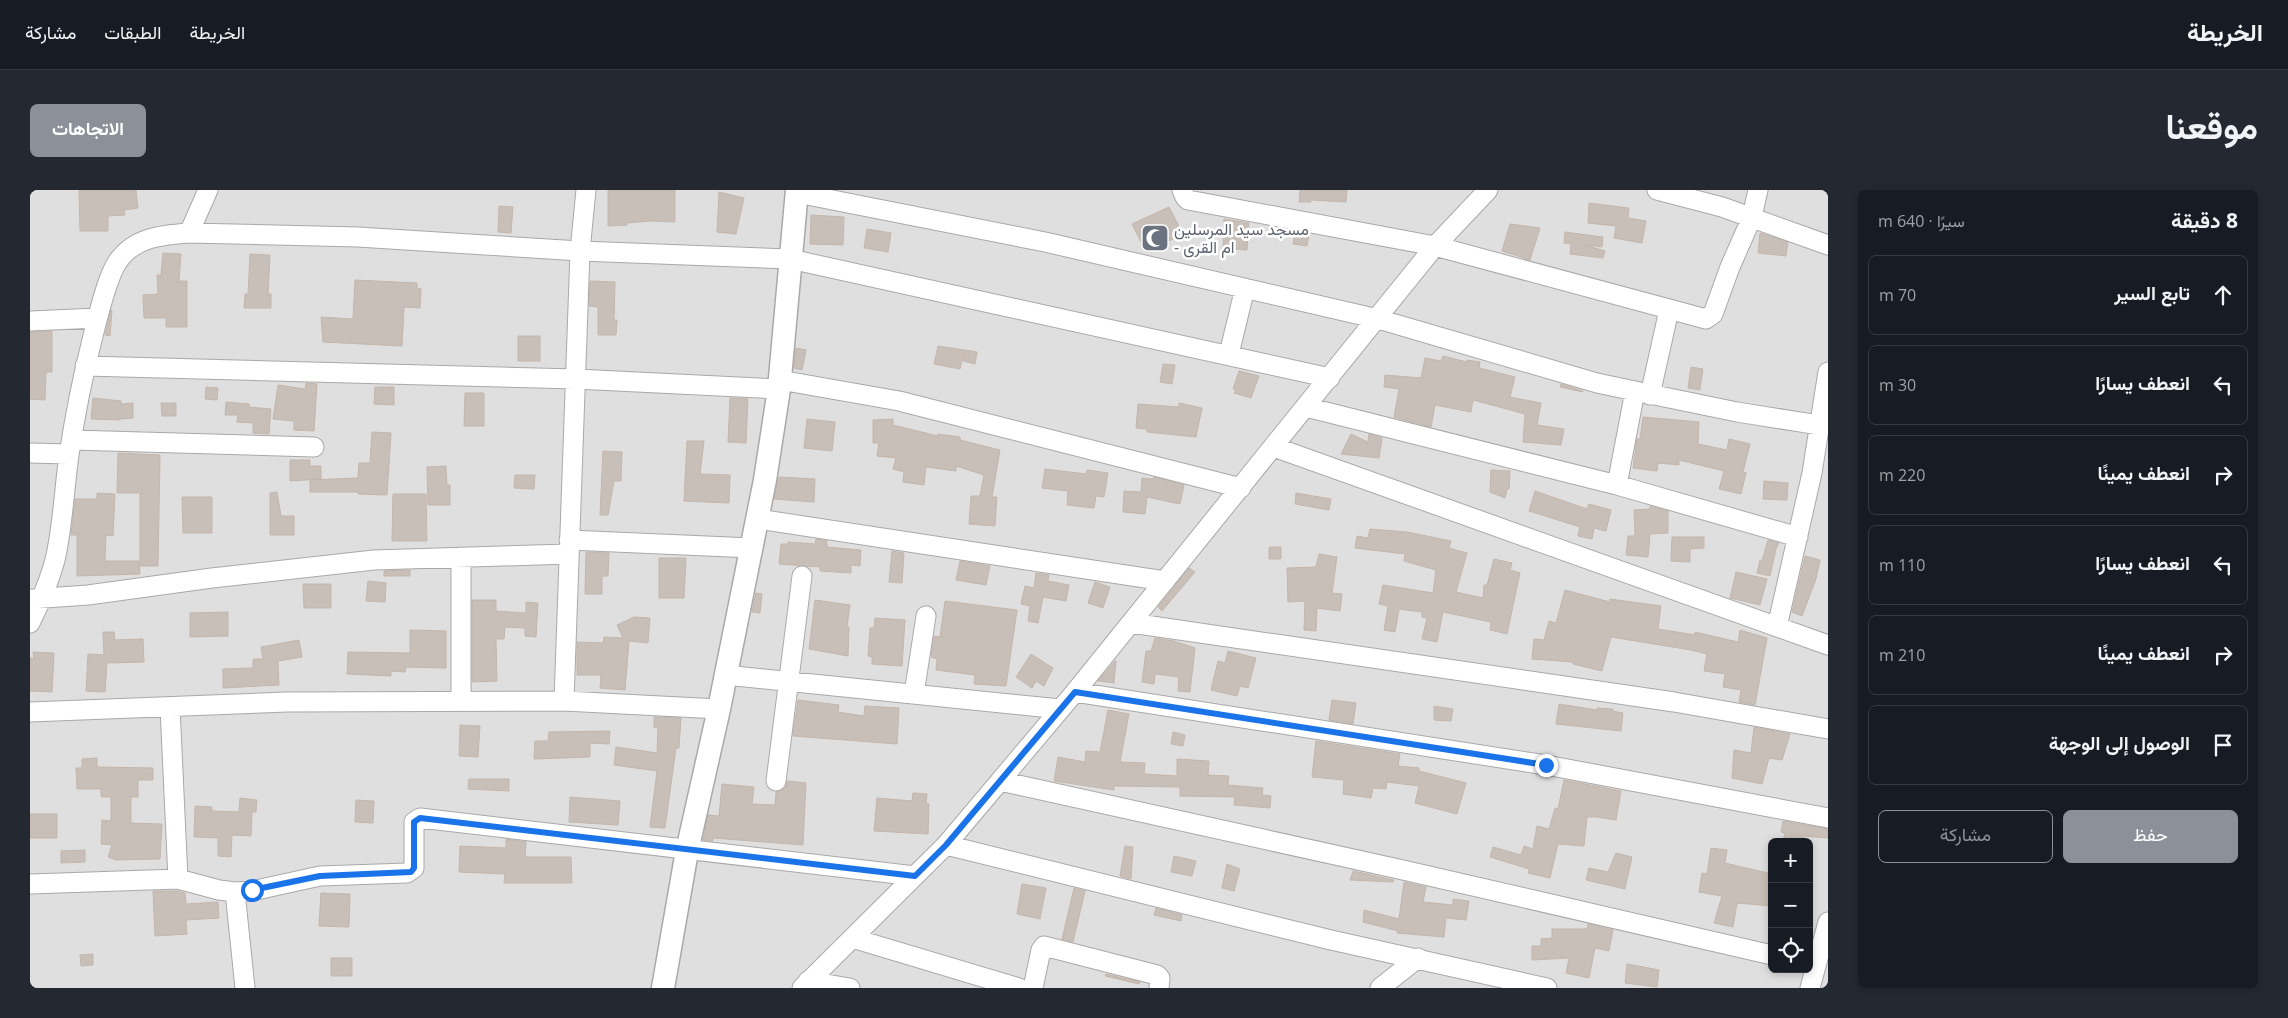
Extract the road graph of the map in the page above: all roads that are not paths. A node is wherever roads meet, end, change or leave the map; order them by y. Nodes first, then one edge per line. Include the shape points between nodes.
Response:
1 (208, 190) edge
2 (586, 190) edge
3 (1182, 190) edge
4 (1488, 190) edge
5 (1656, 190) edge
6 (1758, 190) edge
7 (797, 192) edge
8 (1752, 217) junction
9 (189, 233) junction
10 (1828, 245) edge
11 (1435, 246) junction
12 (580, 251) junction
13 (790, 259) junction
14 (1245, 288) junction
15 (1669, 310) junction
16 (97, 318) junction
17 (1378, 319) junction
18 (30, 321) edge
19 (1229, 354) junction
20 (85, 366) junction
21 (1828, 372) edge
22 (1330, 378) junction
23 (576, 379) junction
24 (780, 384) junction
25 (1642, 393) junction
26 (1306, 407) junction
27 (1819, 425) junction
28 (71, 447) junction
29 (314, 447) dead end
30 (1274, 447) junction
31 (30, 453) edge
32 (1617, 485) junction
33 (1241, 488) junction
34 (758, 518) junction
35 (1798, 537) junction
36 (569, 547) junction
37 (752, 548) junction
38 (461, 557) junction
39 (802, 576) dead end
40 (1165, 581) junction
41 (36, 599) edge
42 (926, 616) dead end
43 (30, 623) edge
44 (1131, 623) junction
45 (1777, 627) junction
46 (1828, 645) edge
47 (725, 675) junction
48 (788, 682) junction
49 (1075, 692) junction
50 (914, 694) junction
51 (461, 701) junction
52 (564, 701) junction
53 (170, 708) junction
54 (719, 709) junction
55 (1060, 709) junction
56 (30, 712) edge
57 (1828, 729) edge
58 (776, 780) dead end
59 (1000, 781) junction
60 (1828, 818) edge
61 (946, 845) junction
62 (687, 851) junction
63 (915, 876) junction
64 (178, 879) junction
65 (30, 884) edge
66 (235, 892) junction
67 (1828, 922) edge
68 (852, 938) junction
69 (1768, 954) edge
70 (1418, 958) junction
71 (1818, 963) edge
72 (805, 985) edge
73 (245, 988) edge
74 (663, 988) edge
75 (850, 988) edge
76 (1019, 988) edge
77 (1033, 988) edge
78 (1159, 988) edge
79 (1380, 988) edge
80 (1547, 988) edge
81 (1810, 988) edge

1 - 9 street
2 - 12 street
3 - 11 street via 1188,200
4 - 11 street
5 - 8 street
6 - 8 street
7 - 13 street
7 - 14 street via 1054,244
8 - 10 street
8 - 15 street via 1710,318 1700,319
9 - 12 street via 358,238
9 - 16 street via 156,236 129,250 118,261
11 - 15 street
11 - 17 street
12 - 13 street
12 - 23 street
13 - 19 street
13 - 24 street
14 - 17 street
14 - 19 street
15 - 25 street
16 - 18 street
16 - 20 street
17 - 22 street
17 - 25 street
19 - 22 street
20 - 23 street
20 - 28 street
21 - 27 street
22 - 26 street
23 - 24 street
23 - 36 street
24 - 33 street via 899,401
24 - 34 street
25 - 27 street
25 - 32 street
26 - 30 street
26 - 32 street
27 - 35 street
28 - 29 street
28 - 31 street
28 - 41 street via 59,542 51,573
30 - 33 street
30 - 45 street
32 - 35 street
33 - 40 street
34 - 37 street
34 - 40 street
35 - 45 street
36 - 37 street
36 - 38 street
36 - 52 street
37 - 47 street
38 - 41 street via 374,560
38 - 51 street
39 - 48 street
40 - 44 street
41 - 43 street
42 - 50 street
44 - 49 street
44 - 57 street via 1674,702
45 - 46 street
47 - 48 street
47 - 54 street
48 - 50 street
48 - 58 street
49 - 55 street
49 - 60 street via 1546,765
50 - 55 street
51 - 52 street
51 - 53 street via 287,702
52 - 54 street
53 - 56 street
53 - 64 street
54 - 62 street
55 - 59 street
59 - 61 street
59 - 69 street
61 - 63 street
61 - 70 street via 1331,940
62 - 63 street
62 - 66 street via 420,818 414,822 414,868 411,872 320,876
62 - 74 street
63 - 68 street
64 - 65 street
64 - 66 street
66 - 73 street
67 - 71 street
68 - 72 street
68 - 76 street
70 - 79 street
70 - 80 street
71 - 81 street
72 - 75 street
77 - 78 street via 1042,948 1047,946 1157,975 1160,978

